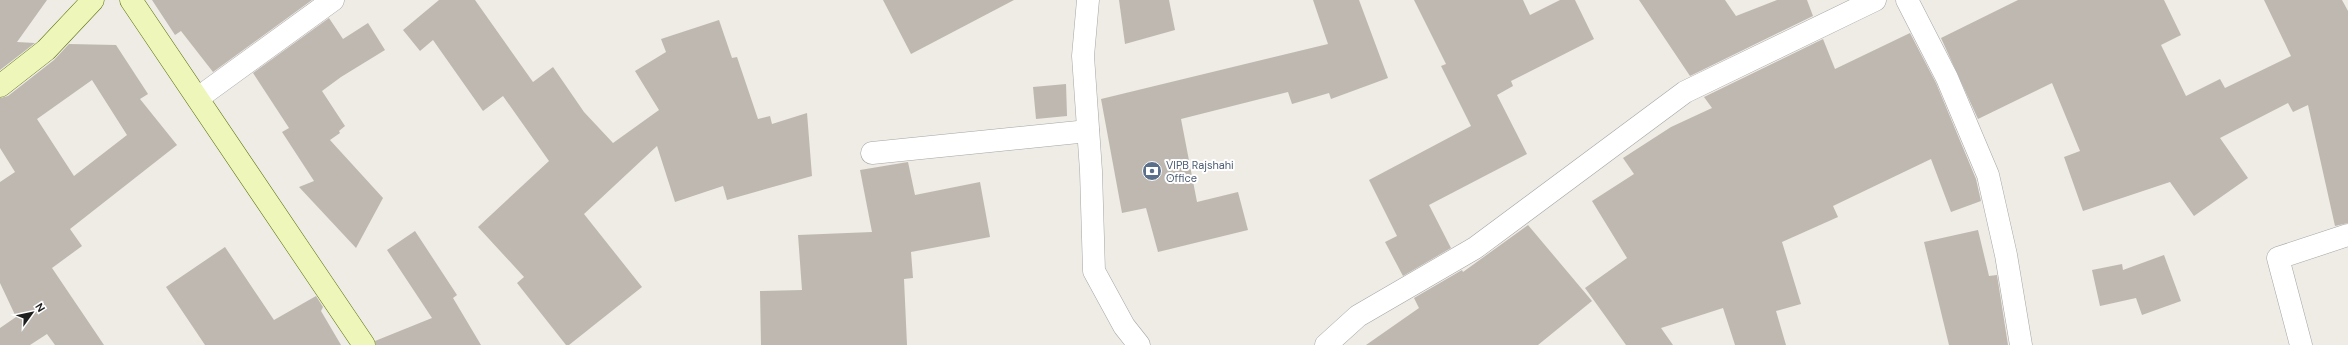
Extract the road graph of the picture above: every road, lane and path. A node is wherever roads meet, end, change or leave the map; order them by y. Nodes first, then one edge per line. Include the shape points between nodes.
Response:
1 (93, 0) edge
2 (131, 0) edge
3 (333, 0) edge
4 (1088, 0) edge
5 (1875, 0) edge
6 (1907, 0) edge
7 (0, 86) edge
8 (198, 98) junction
9 (1088, 131) junction
10 (872, 154) dead end
11 (2348, 235) edge
12 (364, 345) edge
13 (1139, 345) edge
14 (1326, 345) edge
15 (2021, 345) edge
16 (2301, 345) edge

1 - 7 main road via 46,50
2 - 8 main road
3 - 8 street
4 - 9 street via 1083,56
5 - 14 street via 1685,92 1475,248 1358,316
6 - 15 street via 1947,78 1988,175 2006,255
8 - 12 main road
9 - 10 street
9 - 13 street via 1094,271 1124,326
11 - 16 street via 2278,258

